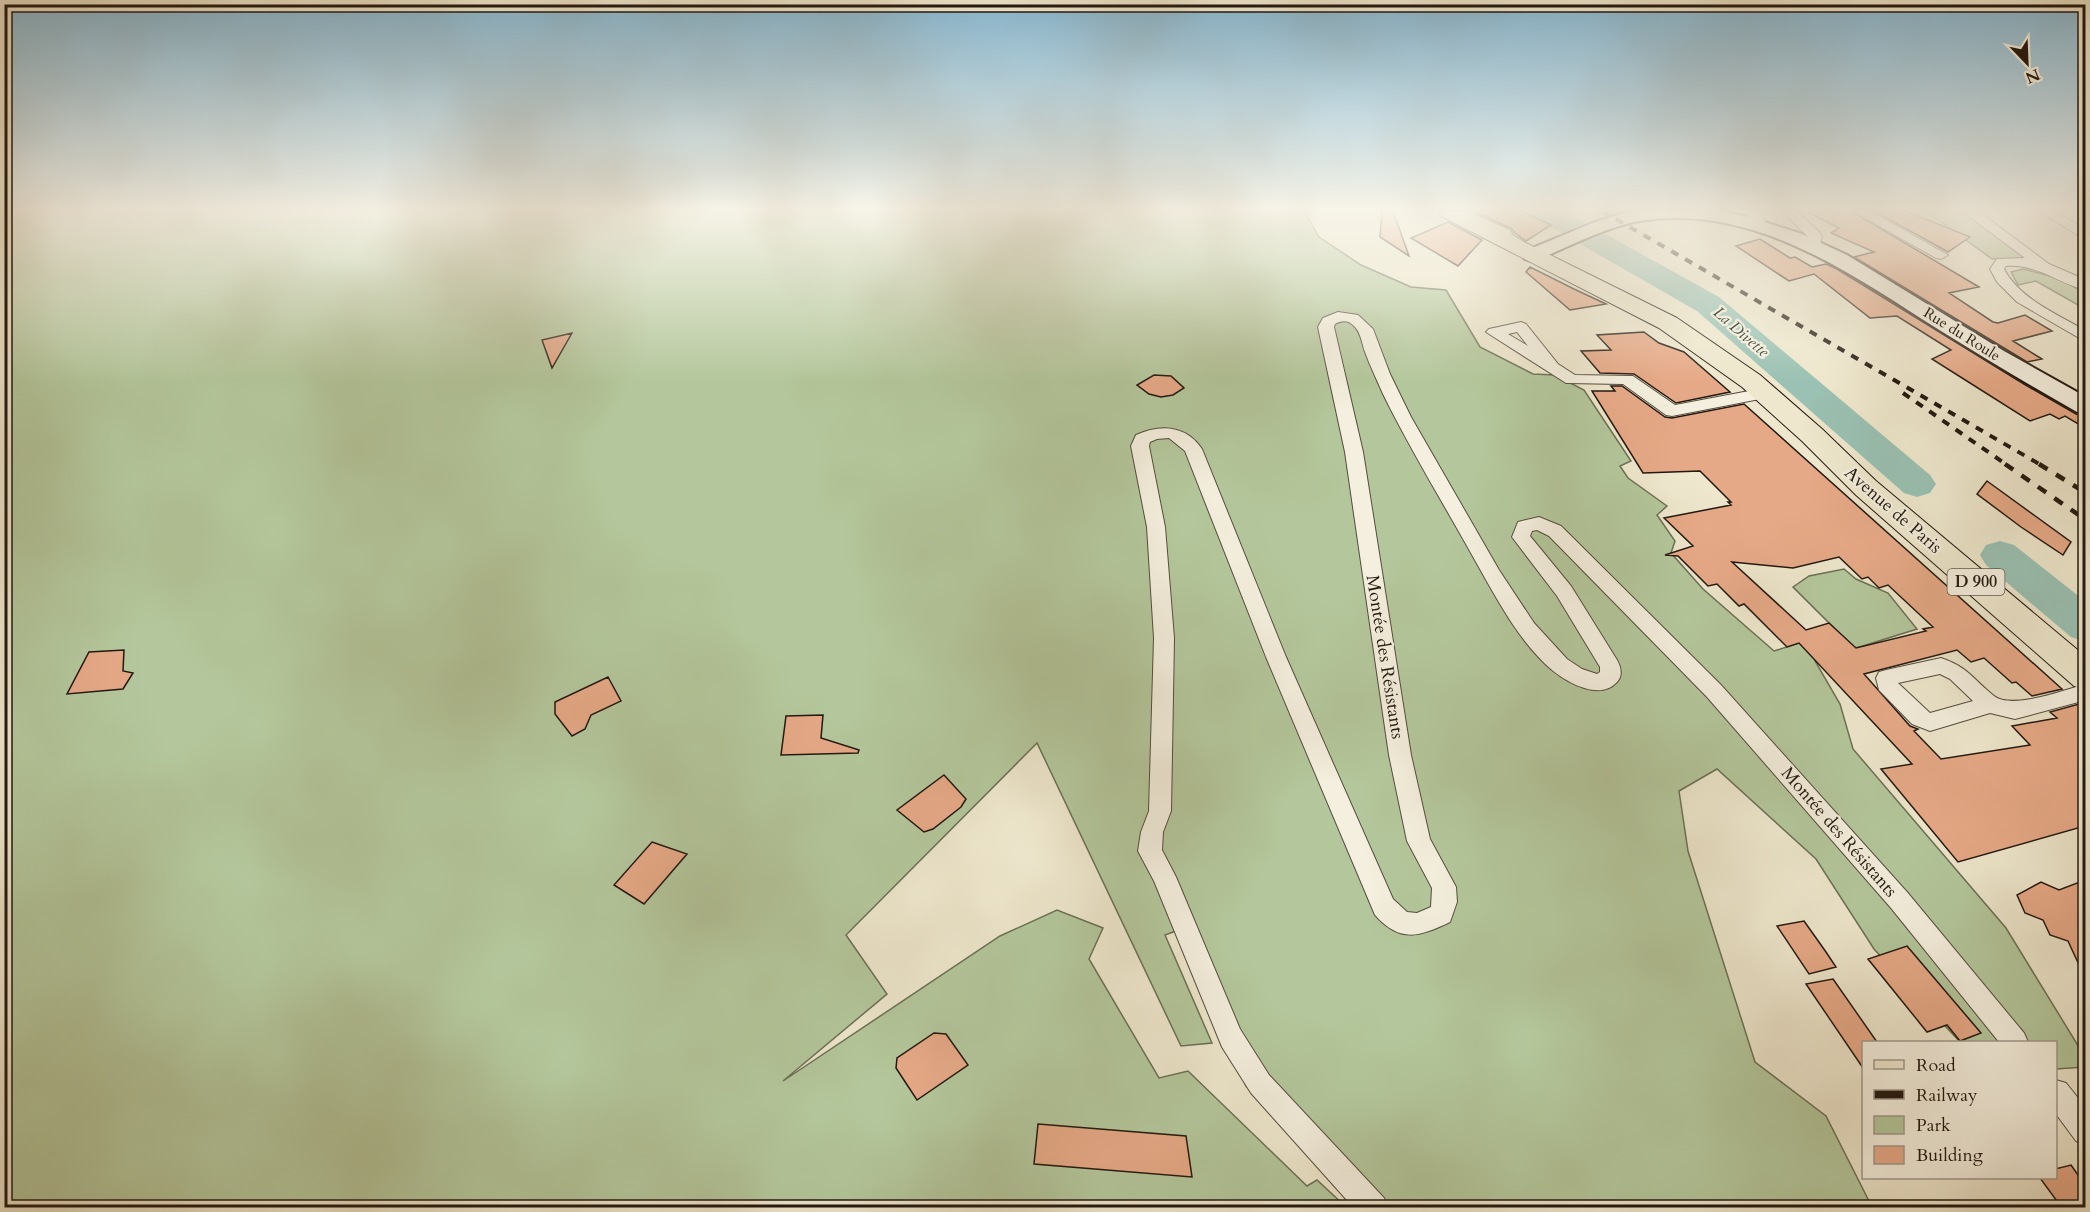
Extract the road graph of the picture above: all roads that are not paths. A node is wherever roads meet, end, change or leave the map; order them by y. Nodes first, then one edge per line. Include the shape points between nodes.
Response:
1 (1570, 268) edge
2 (1854, 268) edge
3 (1998, 268) edge
4 (2046, 268) edge
5 (2085, 286) edge
6 (2085, 338) edge
7 (1551, 366) dead end
8 (1758, 387) junction
9 (2085, 407) edge
10 (1812, 435) junction
11 (2085, 662) edge
12 (2085, 677) edge
13 (2085, 692) edge
14 (1990, 705) dead end
15 (2014, 1041) edge
16 (2057, 1096) edge
17 (2085, 1131) edge
18 (1374, 1208) edge

1 - 8 main road, Avenue de Paris / D 900 via 1678,319 1721,348
2 - 9 street, Rue du Roule
3 - 6 street via 2002,281 2013,292
4 - 5 street
7 - 8 street via 1572,380 1627,379 1671,411
8 - 10 main road, Avenue de Paris / D 900
10 - 11 main road, Avenue de Paris / D 900 via 1892,492
10 - 12 main road, Avenue de Paris / D 900 via 1866,488
13 - 14 street via 2015,711
15 - 18 street, Montée des Résistants via 1899,900 1714,691 1556,531 1539,523 1524,527 1521,537 1564,591 1610,666 1610,676 1600,683 1573,676 1541,646 1510,604 1384,381 1365,329 1352,317 1334,318 1326,327 1354,452 1400,755 1419,842 1444,887 1441,914 1407,925 1394,920 1384,907 1276,657 1193,449 1186,440 1165,432 1142,439 1140,446 1156,527 1164,638 1160,811 1150,851 1231,1038 1254,1076
16 - 17 street

